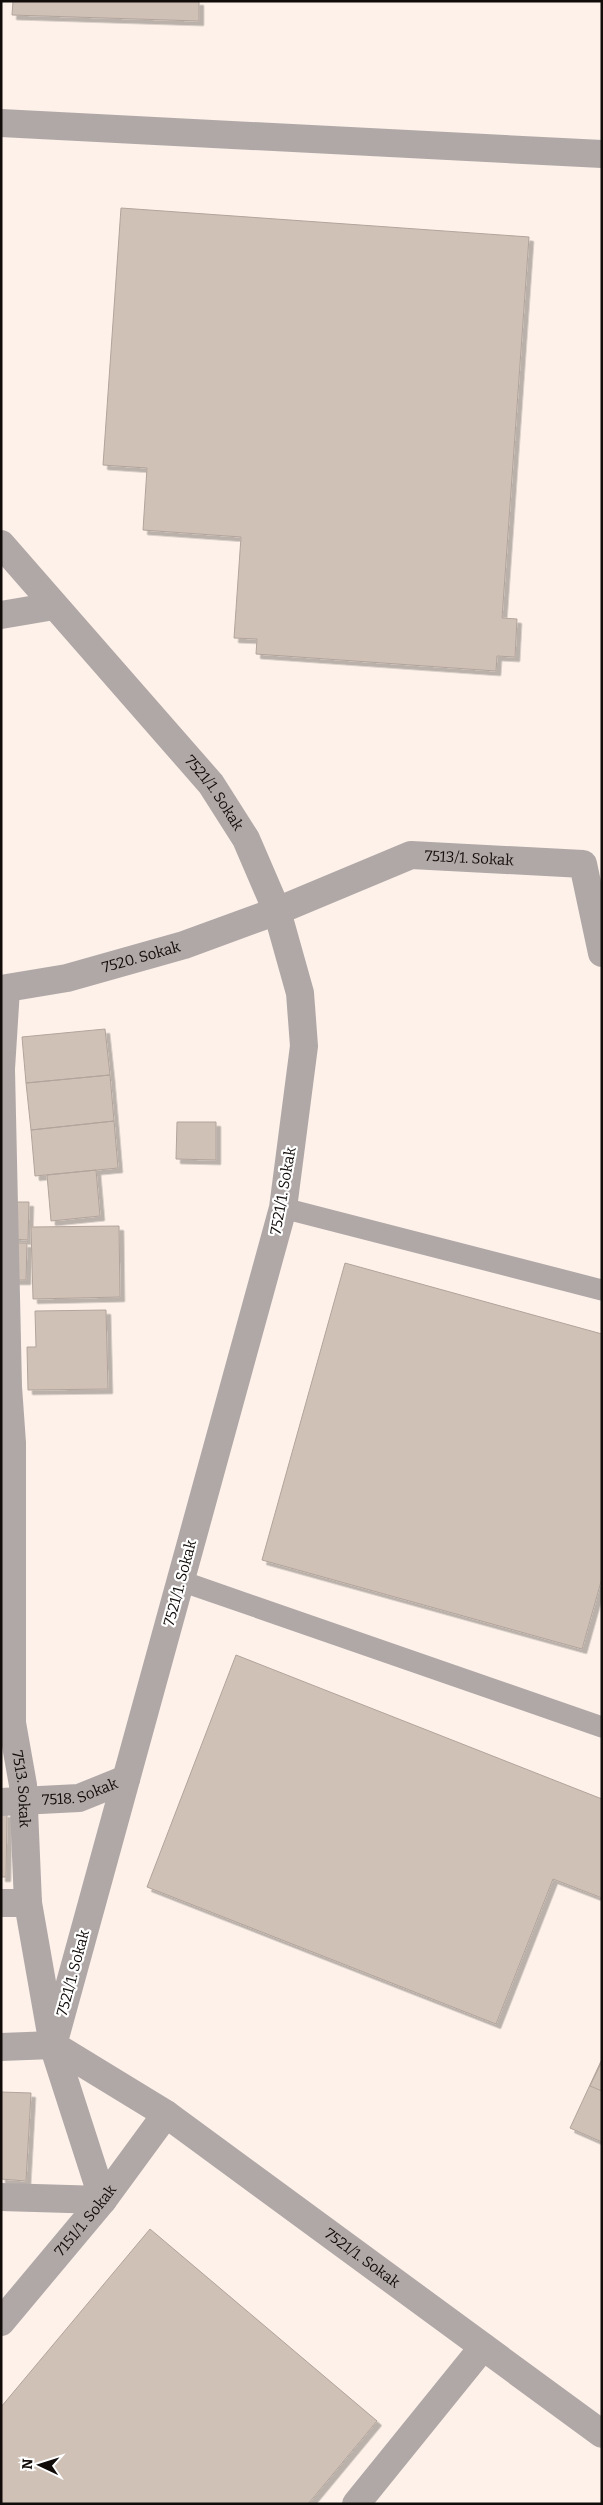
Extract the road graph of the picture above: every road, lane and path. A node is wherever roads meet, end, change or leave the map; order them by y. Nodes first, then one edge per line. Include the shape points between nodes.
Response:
1 (1, 122) edge
2 (602, 154) edge
3 (1, 544) edge
4 (54, 606) junction
5 (1, 615) edge
6 (592, 865) edge
7 (277, 911) junction
8 (602, 953) edge
9 (4, 989) edge
10 (1, 1069) edge
11 (283, 1208) junction
12 (602, 1290) edge
13 (181, 1581) junction
14 (602, 1727) edge
15 (126, 1779) junction
16 (12, 1802) edge
17 (1, 1903) edge
18 (28, 1903) junction
19 (53, 2045) junction
20 (1, 2047) edge
21 (166, 2114) junction
22 (1, 2197) edge
23 (103, 2200) junction
24 (1, 2322) edge
25 (483, 2347) junction
26 (602, 2434) edge
27 (356, 2504) edge

1 - 2 street
3 - 4 street, 7521/1. Sokak
4 - 5 street
4 - 7 street, 7521/1. Sokak via 211,784 246,839
6 - 7 street, 7513/1. Sokak via 411,855
6 - 8 street, 7513/1. Sokak
7 - 9 street, 7520. Sokak via 184,944 67,978
7 - 11 street, 7521/1. Sokak via 300,993 304,1046
9 - 10 street, 7513. Sokak
10 - 16 street, 7513. Sokak via 12,1443 12,1723 23,1785
11 - 12 lane
11 - 13 street, 7521/1. Sokak
13 - 14 lane
13 - 15 street, 7521/1. Sokak
15 - 16 street, 7518. Sokak via 79,1798
15 - 19 street, 7521/1. Sokak
16 - 18 street, 7513. Sokak
17 - 18 street
18 - 19 street, 7513. Sokak
19 - 20 street
19 - 21 street, 7521/1. Sokak
19 - 23 street, 7513. Sokak
21 - 23 street, 7151/1. Sokak
21 - 25 street, 7521/1. Sokak
22 - 23 street
23 - 24 street, 7151/1. Sokak
25 - 26 street, 7521/1. Sokak
25 - 27 street

